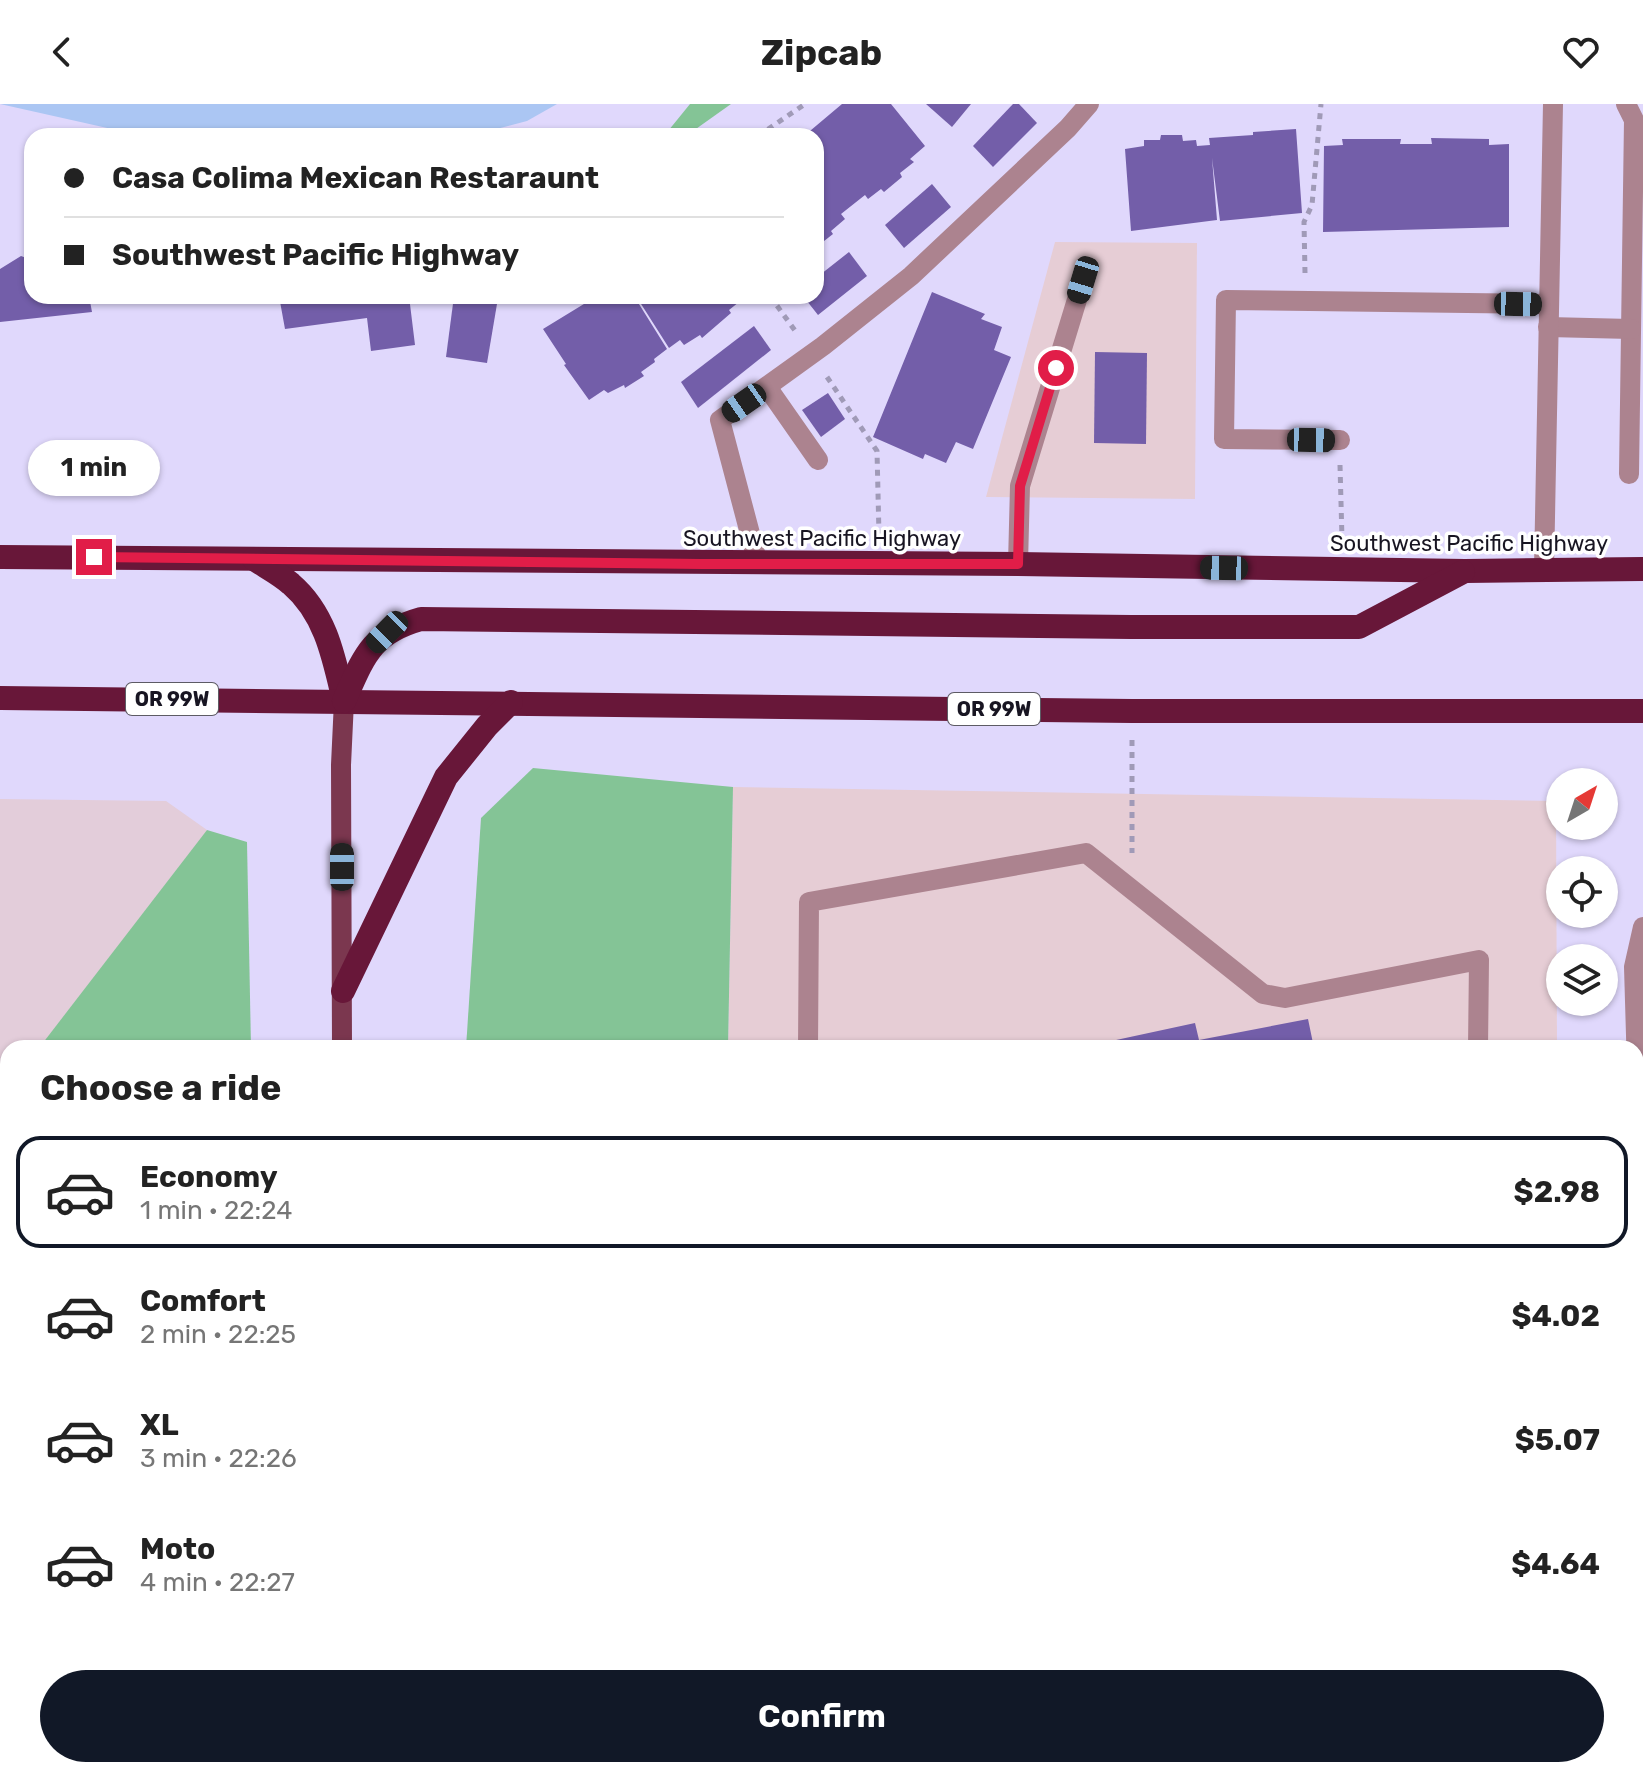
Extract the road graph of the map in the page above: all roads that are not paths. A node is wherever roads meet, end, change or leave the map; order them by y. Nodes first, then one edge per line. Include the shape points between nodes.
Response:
1 (1089, 104) edge
2 (1553, 104) edge
3 (1626, 104) edge
4 (1083, 280) dead end
5 (1549, 304) junction
6 (1548, 327) junction
7 (1631, 329) junction
8 (767, 387) junction
9 (1340, 440) road end
10 (818, 460) dead end
11 (1629, 474) dead end
12 (0, 557) edge
13 (254, 559) junction
14 (758, 564) junction
15 (1018, 564) junction
16 (1544, 569) junction
17 (1643, 569) edge
18 (1465, 571) junction
19 (0, 698) edge
20 (344, 701) junction
21 (511, 702) junction
22 (1643, 711) edge
23 (1643, 927) edge
24 (343, 991) junction
25 (342, 1040) edge
26 (808, 1040) edge
27 (1478, 1040) edge
28 (1636, 1040) edge

1 - 8 lane via 911,276
2 - 5 lane
3 - 7 lane via 1634,120
4 - 15 lane via 1020,486
5 - 6 lane
5 - 9 lane via 1226,300 1224,439
6 - 7 lane
6 - 16 lane
7 - 11 lane
8 - 10 lane
8 - 14 lane via 720,420
12 - 13 highway, Southwest Pacific Highway
13 - 14 highway, Southwest Pacific Highway
13 - 20 highway via 291,584 315,610
14 - 15 highway, Southwest Pacific Highway
15 - 18 highway, Southwest Pacific Highway
16 - 17 highway, Southwest Pacific Highway
16 - 18 highway, Southwest Pacific Highway
18 - 20 highway via 1359,627 421,619 387,632 371,647
19 - 20 highway, OR 99W
20 - 21 highway, OR 99W
20 - 24 main road
21 - 22 highway, OR 99W via 1132,711
21 - 24 highway via 446,777
23 - 28 lane via 1634,967
24 - 25 main road
26 - 27 lane via 809,902 1086,853 1263,994 1285,998 1479,960

